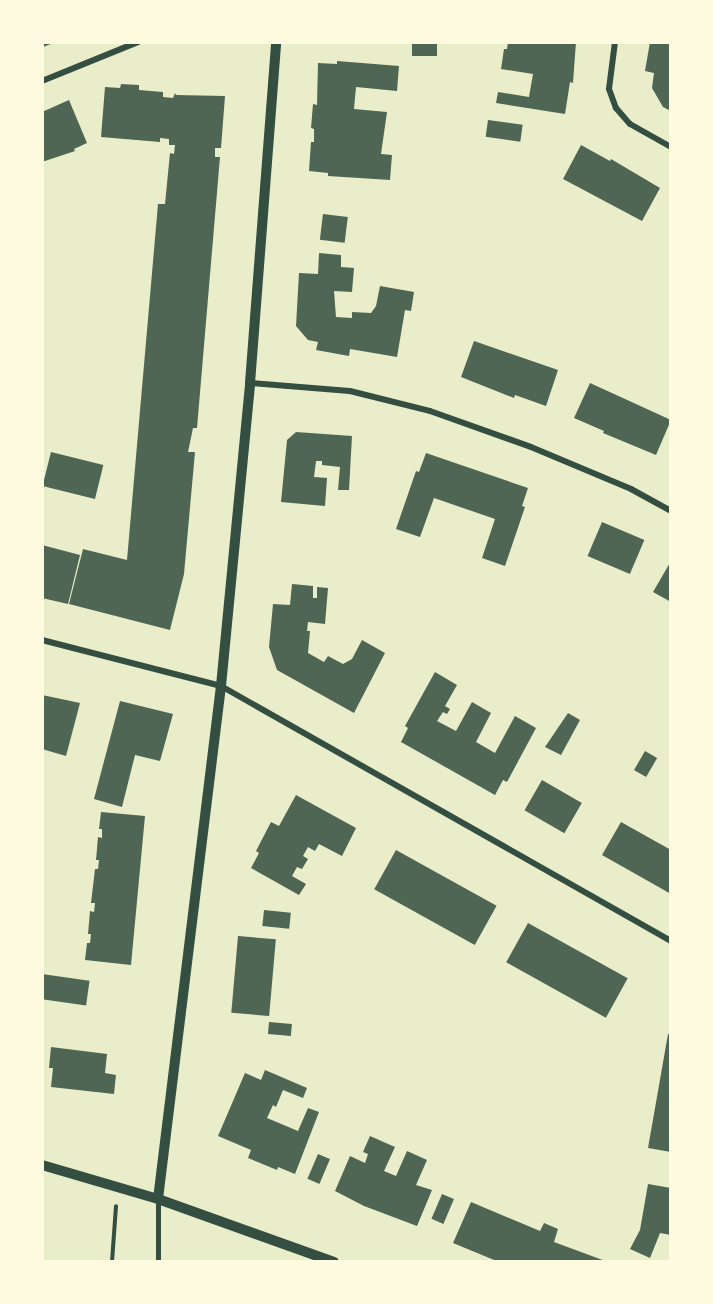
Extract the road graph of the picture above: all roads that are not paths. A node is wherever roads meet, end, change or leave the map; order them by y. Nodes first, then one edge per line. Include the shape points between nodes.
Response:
1 (138, 42) edge
2 (276, 42) edge
3 (615, 42) edge
4 (42, 81) edge
5 (671, 147) edge
6 (250, 383) junction
7 (671, 512) edge
8 (42, 640) edge
9 (221, 686) junction
10 (671, 941) edge
11 (42, 1165) edge
12 (158, 1199) junction
13 (158, 1262) edge
14 (334, 1262) edge

1 - 4 street
2 - 6 street
3 - 5 street via 609,89 615,108 630,124
6 - 7 street via 350,391 430,411 531,447 631,489
6 - 9 street
8 - 9 street
9 - 10 street
9 - 12 street
11 - 12 street
12 - 13 lane
12 - 14 street

